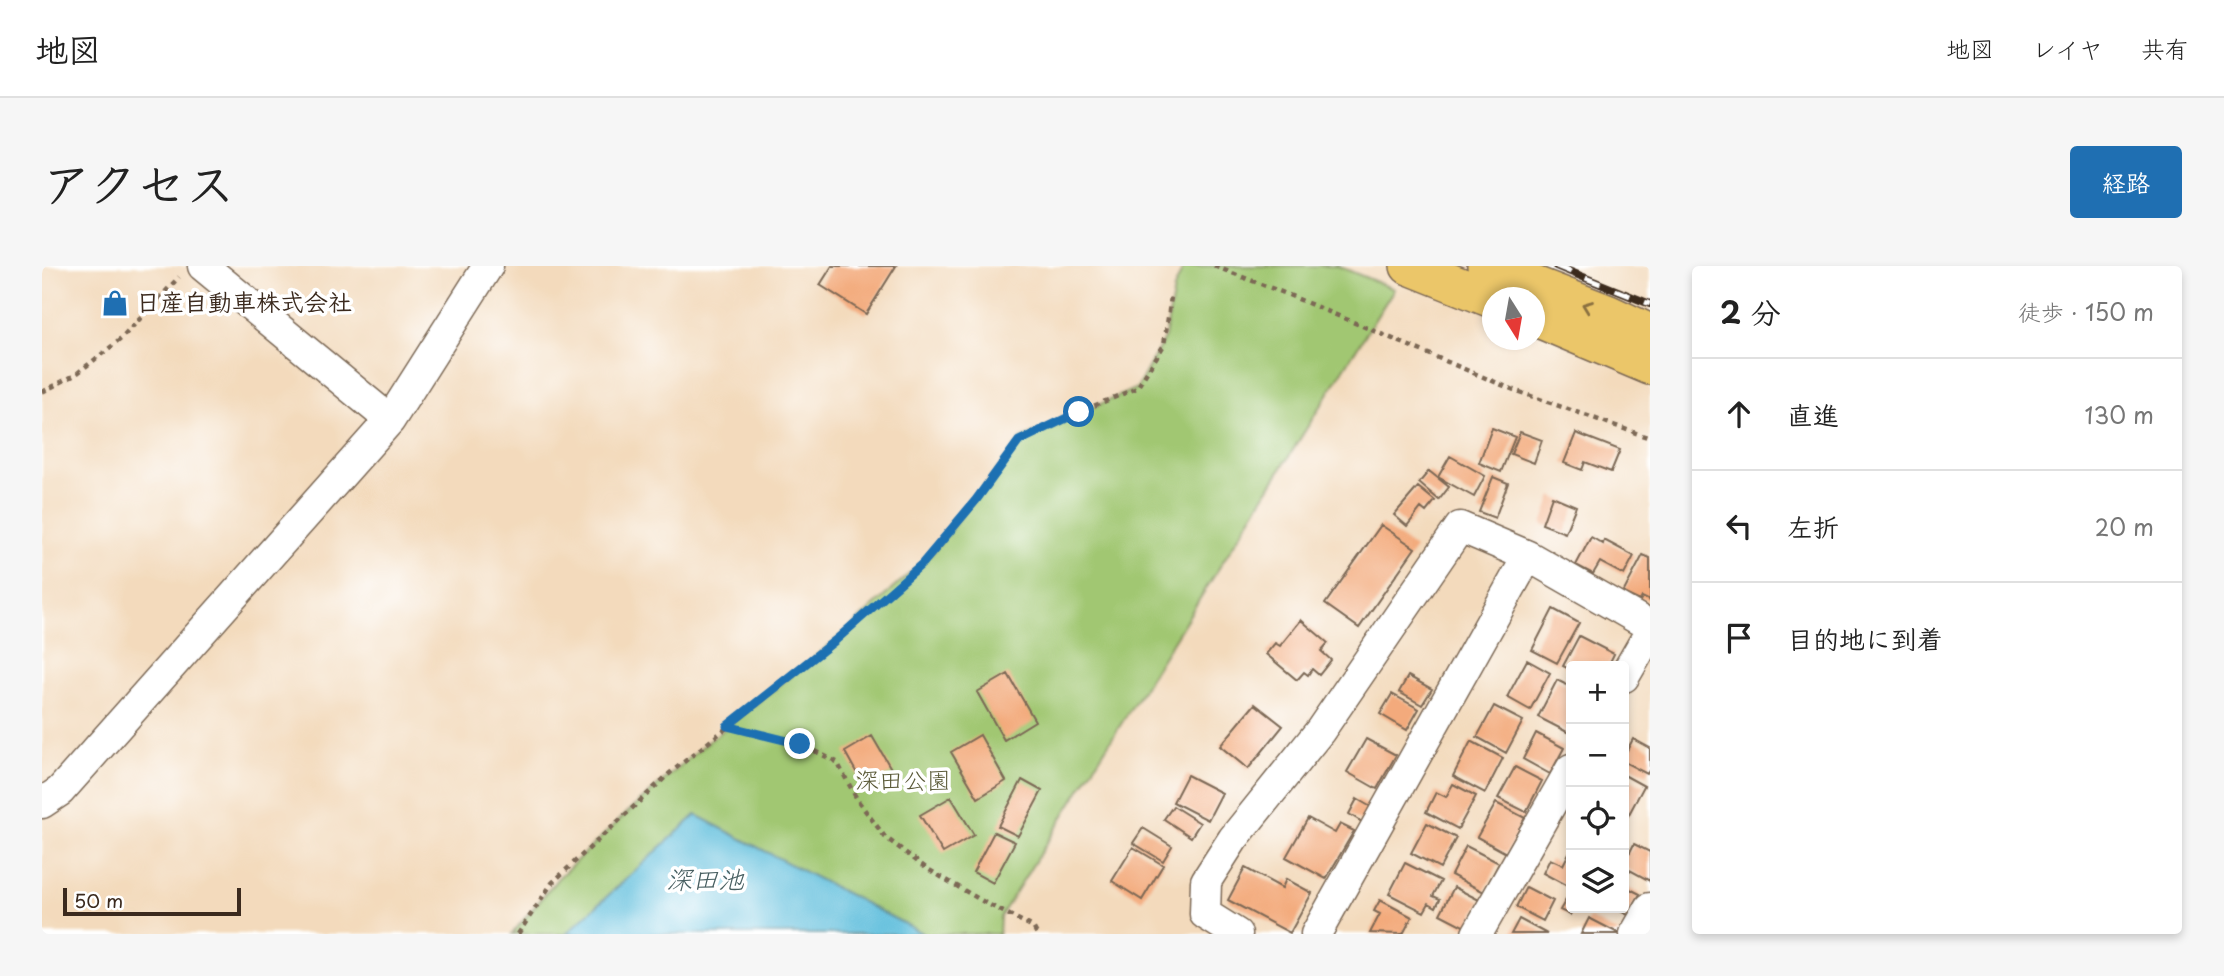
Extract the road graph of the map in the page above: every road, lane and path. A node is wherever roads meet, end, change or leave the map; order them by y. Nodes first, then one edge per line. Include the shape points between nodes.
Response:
1 (488, 266) edge
2 (1214, 266) edge
3 (1409, 266) edge
4 (1486, 266) edge
5 (192, 271) edge
6 (1482, 295) edge
7 (1171, 297) dead end
8 (1545, 321) edge
9 (1650, 333) edge
10 (1650, 366) edge
11 (42, 392) edge
12 (390, 420) junction
13 (1650, 438) edge
14 (1528, 556) junction
15 (1650, 626) edge
16 (1650, 632) edge
17 (1629, 668) edge
18 (727, 726) junction
19 (1566, 778) edge
20 (42, 803) edge
21 (1650, 908) edge
22 (517, 934) edge
23 (1037, 934) edge
24 (1237, 934) edge
25 (1316, 934) edge
26 (1477, 934) edge
27 (1635, 934) edge

1 - 12 street
2 - 13 path via 1514,390
3 - 6 main road
9 -> 4 main road
5 - 11 path via 121,339 75,375
5 - 12 street
7 - 18 path via 1164,345 1137,388 1019,441 923,563
8 - 10 main road
12 - 20 street via 60,791
14 - 15 street
14 - 24 street via 1460,527 1320,731 1233,839 1206,881 1205,915
14 - 25 street
16 - 17 street
18 - 22 path via 552,883
18 - 23 path via 800,744 837,762 858,801 886,837 926,868
19 - 26 street
21 - 27 street

